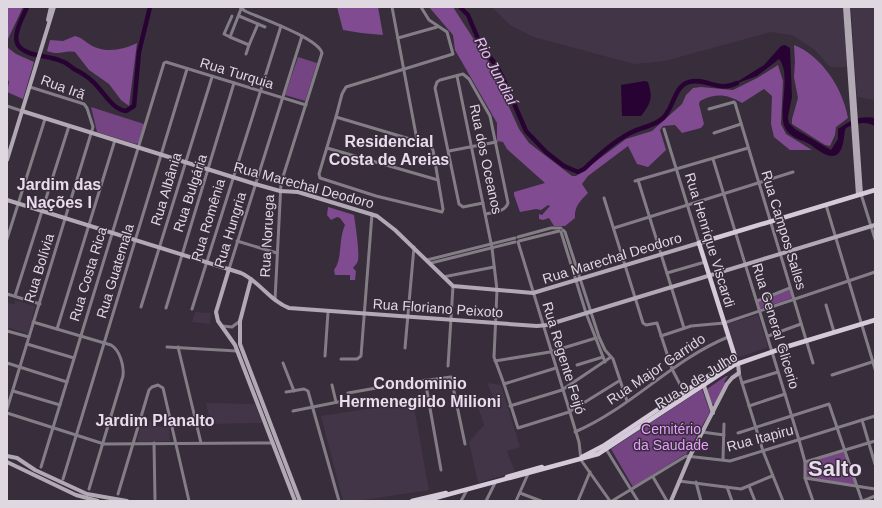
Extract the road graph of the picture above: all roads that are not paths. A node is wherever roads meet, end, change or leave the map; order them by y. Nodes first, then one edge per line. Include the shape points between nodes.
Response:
1 (51, 7) edge
2 (54, 7) edge
3 (392, 7) edge
4 (421, 7) edge
5 (845, 7) edge
6 (848, 7) edge
7 (240, 8) edge
8 (232, 16) dead end
9 (239, 16) junction
10 (258, 24) junction
11 (281, 26) junction
12 (265, 27) dead end
13 (437, 27) junction
14 (302, 36) junction
15 (230, 37) junction
16 (398, 38) junction
17 (249, 45) junction
18 (42, 46) junction
19 (246, 54) dead end
20 (163, 65) joint
21 (188, 69) junction
22 (404, 70) junction
23 (457, 76) junction
24 (212, 77) junction
25 (234, 83) junction
26 (30, 87) junction
27 (259, 91) junction
28 (282, 98) junction
29 (306, 105) junction
30 (7, 106) edge
31 (709, 109) dead end
32 (22, 111) junction
33 (853, 113) junction
34 (336, 117) junction
35 (45, 119) junction
36 (741, 124) junction
37 (69, 126) junction
38 (664, 129) dead end
39 (714, 132) dead end
40 (92, 133) junction
41 (115, 140) junction
42 (418, 140) junction
43 (496, 142) junction
44 (472, 146) junction
45 (139, 148) junction
46 (327, 148) junction
47 (748, 148) junction
48 (449, 151) junction
49 (8, 155) edge
50 (162, 155) junction
51 (713, 159) junction
52 (7, 160) edge
53 (186, 162) junction
54 (209, 169) junction
55 (676, 169) junction
56 (793, 172) dead end
57 (233, 177) junction
58 (438, 180) junction
59 (759, 183) junction
60 (256, 184) junction
61 (875, 190) edge
62 (280, 191) junction
63 (724, 194) junction
64 (859, 194) junction
65 (604, 198) dead end
66 (7, 200) edge
67 (18, 203) junction
68 (483, 203) junction
69 (687, 205) junction
70 (826, 205) junction
71 (42, 212) junction
72 (372, 214) junction
73 (486, 214) junction
74 (649, 217) junction
75 (66, 219) junction
76 (770, 222) junction
77 (873, 225) edge
78 (89, 227) junction
79 (614, 228) junction
80 (735, 232) junction
81 (112, 233) junction
82 (835, 237) junction
83 (875, 239) edge
84 (7, 240) edge
85 (136, 240) junction
86 (517, 240) junction
87 (237, 241) junction
88 (699, 243) junction
89 (491, 246) junction
90 (159, 247) junction
91 (414, 247) junction
92 (277, 253) junction
93 (182, 254) junction
94 (662, 254) junction
95 (780, 254) junction
96 (429, 261) junction
97 (206, 262) junction
98 (705, 262) junction
99 (746, 265) junction
100 (626, 266) junction
101 (494, 267) junction
102 (229, 269) junction
103 (875, 272) edge
104 (667, 273) junction
105 (709, 275) junction
106 (443, 277) junction
107 (251, 279) junction
108 (578, 280) junction
109 (848, 281) junction
110 (453, 286) junction
111 (672, 288) junction
112 (790, 288) junction
113 (497, 290) junction
114 (533, 293) junction
115 (7, 294) edge
116 (15, 296) junction
117 (636, 299) junction
118 (793, 299) junction
119 (275, 300) junction
120 (757, 301) junction
121 (40, 304) junction
122 (826, 305) dead end
123 (141, 307) dead end
124 (166, 308) dead end
125 (192, 309) dead end
126 (760, 311) junction
127 (328, 312) junction
128 (588, 313) junction
129 (364, 314) junction
130 (408, 317) junction
131 (452, 320) junction
132 (875, 320) edge
133 (240, 321) junction
134 (33, 322) junction
135 (724, 322) junction
136 (495, 323) junction
137 (801, 324) junction
138 (862, 324) junction
139 (222, 326) junction
140 (543, 326) junction
141 (684, 328) junction
142 (57, 329) junction
143 (7, 331) edge
144 (834, 332) junction
145 (80, 336) junction
146 (661, 336) junction
147 (768, 336) junction
148 (29, 337) junction
149 (597, 338) junction
150 (728, 338) junction
151 (806, 341) junction
152 (103, 343) junction
153 (27, 344) junction
154 (167, 347) dead end
155 (178, 347) junction
156 (405, 348) dead end
157 (237, 351) junction
158 (550, 352) junction
159 (772, 352) junction
160 (325, 356) dead end
161 (603, 357) junction
162 (612, 357) junction
163 (74, 358) junction
164 (341, 359) dead end
165 (495, 361) junction
166 (874, 361) edge
167 (604, 362) junction
168 (7, 363) edge
169 (283, 363) dead end
170 (812, 363) dead end
171 (577, 365) dead end
172 (448, 366) dead end
173 (737, 366) junction
174 (20, 367) junction
175 (556, 368) junction
176 (672, 368) junction
177 (875, 369) edge
178 (719, 370) junction
179 (778, 372) junction
180 (832, 375) dead end
181 (425, 380) junction
182 (620, 381) junction
183 (67, 382) junction
184 (742, 382) junction
185 (252, 384) junction
186 (504, 384) junction
187 (332, 385) dead end
188 (704, 386) junction
189 (562, 390) junction
190 (13, 391) junction
191 (294, 391) junction
192 (286, 392) dead end
193 (684, 392) junction
194 (256, 393) junction
195 (348, 393) dead end
196 (785, 394) junction
197 (343, 401) dead end
198 (627, 401) junction
199 (336, 402) junction
200 (710, 404) junction
201 (60, 405) junction
202 (258, 405) junction
203 (716, 405) junction
204 (313, 406) junction
205 (510, 406) junction
206 (749, 406) junction
207 (7, 409) edge
208 (293, 411) dead end
209 (569, 412) junction
210 (712, 412) junction
211 (7, 413) edge
212 (875, 416) edge
213 (792, 417) junction
214 (862, 420) junction
215 (724, 424) dead end
216 (756, 427) junction
217 (838, 427) junction
218 (53, 428) junction
219 (273, 432) junction
220 (576, 432) junction
221 (702, 432) junction
222 (738, 433) dead end
223 (76, 435) junction
224 (724, 435) junction
225 (799, 440) junction
226 (875, 441) edge
227 (201, 443) junction
228 (869, 443) junction
229 (104, 444) junction
230 (154, 444) junction
231 (175, 444) junction
232 (464, 444) dead end
233 (132, 445) junction
234 (274, 445) junction
235 (606, 450) junction
236 (845, 450) junction
237 (763, 451) junction
238 (7, 456) edge
239 (690, 456) junction
240 (15, 457) junction
241 (583, 458) junction
242 (723, 459) junction
243 (7, 462) edge
244 (25, 462) junction
245 (805, 462) junction
246 (13, 464) junction
247 (286, 464) junction
248 (875, 464) edge
249 (547, 466) junction
250 (41, 467) dead end
251 (21, 468) junction
252 (441, 470) dead end
253 (590, 472) junction
254 (528, 474) junction
255 (521, 476) junction
256 (653, 476) junction
257 (772, 476) junction
258 (805, 478) junction
259 (63, 479) dead end
260 (679, 481) junction
261 (696, 482) junction
262 (495, 483) junction
263 (524, 483) junction
264 (488, 484) junction
265 (749, 486) junction
266 (858, 486) junction
267 (727, 487) junction
268 (89, 489) dead end
269 (631, 489) junction
270 (875, 489) edge
271 (464, 490) junction
272 (489, 493) junction
273 (520, 493) junction
274 (118, 494) dead end
275 (875, 496) edge
276 (156, 499) dead end
277 (438, 500) edge
278 (98, 501) edge
279 (127, 501) edge
280 (190, 501) edge
281 (295, 501) edge
282 (300, 501) edge
283 (339, 501) edge
284 (412, 501) edge
285 (424, 501) edge
286 (462, 501) edge
287 (486, 501) edge
288 (516, 501) edge
289 (542, 501) edge
290 (578, 501) edge
291 (611, 501) edge
292 (638, 501) edge
293 (667, 501) edge
294 (671, 501) edge
295 (701, 501) edge
296 (732, 501) edge
297 (756, 501) edge
298 (783, 501) edge
299 (813, 501) edge
300 (862, 501) edge

1 - 18 street
2 - 18 street
3 - 16 street
4 - 13 street
5 - 33 street
6 - 33 street
7 - 9 street
7 - 11 street
8 - 15 street via 224,34
9 - 10 street
9 - 15 street
10 - 12 street
10 - 17 street
11 - 14 street
11 - 27 street, Rua Romênia
13 - 16 street
13 - 22 street via 447,32 453,54
14 - 28 street, Rua Hungria
14 - 29 street, Rua Noruega via 322,50
15 - 17 street
16 - 22 street
17 - 19 street
18 - 26 street
20 - 21 street, Rua Turquia via 166,62
20 - 45 street, Rua Costa Rica
21 - 24 street, Rua Turquia
21 - 50 street, Rua Guatemala
22 - 34 street via 346,87
22 - 42 street
23 - 43 street via 465,74 469,79 490,116
23 - 44 street, Rua dos Oceanos
23 - 48 street via 440,80 435,85
24 - 25 street, Rua Turquia
24 - 53 street, Rua Albânia
25 - 27 street, Rua Turquia
25 - 54 street, Rua Bulgária
26 - 32 street
26 - 40 street, Rua Irã via 84,104 92,123
27 - 28 street, Rua Turquia
27 - 57 street, Rua Romênia
28 - 29 street, Rua Turquia
28 - 60 street, Rua Hungria
29 - 62 street, Rua Noruega
30 - 32 street, Rua Marechal Deodoro
31 - 36 street, Rua Campos Salles via 734,102
32 - 35 street, Rua Marechal Deodoro
32 - 49 street
33 - 64 street
34 - 42 street
34 - 46 street
35 - 37 street, Rua Marechal Deodoro
35 - 67 street
36 - 39 street
36 - 47 street, Rua Campos Salles
37 - 40 street, Rua Marechal Deodoro
37 - 71 street
38 - 55 street, Rua Henrique Viscardi
40 - 41 street, Rua Marechal Deodoro
40 - 75 street, Rua Bolívia
41 - 45 street, Rua Marechal Deodoro
41 - 78 street
42 - 58 street via 430,144
43 - 44 street
43 - 73 street via 508,207
44 - 48 street
44 - 68 street, Rua dos Oceanos
45 - 50 street, Rua Marechal Deodoro
45 - 81 street, Rua Costa Rica
46 - 58 street
46 - 58 street via 319,174 321,178 376,196 442,213
47 - 51 street
47 - 59 street, Rua Campos Salles
48 - 68 street via 459,204 463,207
49 - 52 street
50 - 53 street, Rua Marechal Deodoro
50 - 85 street, Rua Guatemala
51 - 55 street
51 - 63 street, Rua General Glicerio
53 - 54 street, Rua Marechal Deodoro
53 - 90 street, Rua Albânia
54 - 57 street, Rua Marechal Deodoro
54 - 93 street, Rua Bulgária
55 - 69 street, Rua Henrique Viscardi
55 - 74 street via 637,181
56 - 59 street
57 - 60 street, Rua Marechal Deodoro
57 - 97 street, Rua Romênia
59 - 63 street
59 - 76 street, Rua Campos Salles
60 - 62 street, Rua Marechal Deodoro
60 - 87 street, Rua Hungria
61 - 64 main road, Rua Marechal Deodoro
62 - 72 street, Rua Marechal Deodoro via 298,192
62 - 92 street, Rua Noruega
63 - 69 street
63 - 80 street, Rua General Glicerio
64 - 70 main road, Rua Marechal Deodoro
64 - 77 street
65 - 79 street
66 - 67 street, Rua Floriano Peixoto
67 - 71 street, Rua Floriano Peixoto
67 - 84 street
68 - 73 street, Rua dos Oceanos
69 - 74 street
69 - 88 street, Rua Henrique Viscardi
70 - 76 main road, Rua Marechal Deodoro
70 - 82 street
71 - 75 street, Rua Floriano Peixoto
71 - 116 street
72 - 91 street, Rua Marechal Deodoro via 385,221
72 - 129 street
73 - 89 street, Rua dos Oceanos
74 - 79 street
74 - 94 street
75 - 78 street, Rua Floriano Peixoto
75 - 121 street, Rua Bolívia
76 - 80 main road, Rua Marechal Deodoro
76 - 95 street, Rua Campos Salles
77 - 82 street, Rua Floriano Peixoto
77 - 83 street
78 - 81 street, Rua Floriano Peixoto
78 - 142 street
79 - 100 street
80 - 88 main road, Rua Marechal Deodoro
80 - 99 street, Rua General Glicerio
81 - 85 street, Rua Floriano Peixoto
81 - 145 street, Rua Costa Rica
82 - 95 street, Rua Floriano Peixoto
82 - 109 street
85 - 90 street, Rua Floriano Peixoto
85 - 152 street, Rua Guatemala
86 - 89 street
86 - 108 street via 562,231
86 - 114 street, Rua Regente Feijó
87 - 92 street
87 - 102 street, Rua Hungria
88 - 94 street, Rua Marechal Deodoro
88 - 98 main road, Rua Henrique Viscardi
89 - 96 street
89 - 101 street, Rua dos Oceanos
90 - 93 street, Rua Floriano Peixoto
90 - 123 street, Rua Albânia
91 - 96 street, Rua Marechal Deodoro
91 - 130 street
92 - 119 street, Rua Noruega
93 - 97 street, Rua Floriano Peixoto
93 - 124 street, Rua Bulgária
94 - 100 street, Rua Marechal Deodoro
94 - 104 street
95 - 99 street, Rua Floriano Peixoto
95 - 112 street, Rua Campos Salles
96 - 106 street, Rua Marechal Deodoro
97 - 102 street, Rua Floriano Peixoto
97 - 125 street, Rua Romênia
98 - 104 street
98 - 105 main road, Rua Henrique Viscardi
99 - 105 street, Rua Floriano Peixoto
99 - 120 street, Rua General Glicerio
100 - 108 street, Rua Marechal Deodoro
100 - 117 street
101 - 106 street
101 - 113 street, Rua dos Oceanos
102 - 107 street, Rua Floriano Peixoto
102 - 139 street, Rua Hungria via 216,312
103 - 109 street
104 - 111 street
105 - 111 street, Rua Floriano Peixoto
105 - 135 main road, Rua Henrique Viscardi
106 - 110 street, Rua Marechal Deodoro
107 - 119 street, Rua Floriano Peixoto
107 - 133 street
108 - 114 street, Rua Marechal Deodoro
108 - 128 street
109 - 118 street
109 - 138 street
110 - 113 street, Rua Marechal Deodoro
110 - 131 street
111 - 117 street, Rua Floriano Peixoto
111 - 141 street
112 - 118 street, Rua Campos Salles
112 - 120 street
113 - 114 street, Rua Marechal Deodoro
113 - 136 street, Rua dos Oceanos
114 - 140 street, Rua Regente Feijó
115 - 116 street
116 - 121 street
117 - 128 street, Rua Floriano Peixoto
117 - 146 street via 643,323 646,325 656,322
118 - 126 street
118 - 137 street, Rua Campos Salles
119 - 127 street, Rua Floriano Peixoto via 289,308
120 - 126 street, Rua General Glicerio
121 - 134 street, Rua Bolívia
122 - 144 street
126 - 135 street
126 - 147 street, Rua General Glicerio
127 - 129 street, Rua Floriano Peixoto
127 - 160 street
128 - 140 street, Rua Floriano Peixoto
128 - 149 street
129 - 130 street, Rua Floriano Peixoto
129 - 164 street via 361,357
130 - 131 street, Rua Floriano Peixoto
130 - 156 street
131 - 136 street, Rua Floriano Peixoto
131 - 172 street
132 - 138 main road, Rua 9 de Julho
133 - 139 street via 232,327
133 - 185 street via 240,344
134 - 142 street
134 - 148 street, Rua Bolívia
135 - 141 street
135 - 150 main road, Rua Henrique Viscardi
136 - 140 street, Rua Floriano Peixoto
136 - 165 street, Rua dos Oceanos
137 - 147 street
137 - 151 street, Rua Campos Salles
138 - 144 main road, Rua 9 de Julho
138 - 166 street
139 - 157 street via 233,340
140 - 158 street, Rua Regente Feijó
141 - 146 street
142 - 145 street
143 - 148 street
144 - 151 main road, Rua 9 de Julho
145 - 152 street
145 - 163 street, Rua Costa Rica
146 - 176 street
147 - 159 street, Rua General Glicerio
148 - 153 street, Rua Bolívia
149 - 158 street
149 - 161 street
149 - 162 street
150 - 173 main road, Rua Henrique Viscardi
150 - 176 street, Rua Major Garrido via 701,349
151 - 159 main road, Rua 9 de Julho
151 - 170 street, Rua Campos Salles
152 - 223 street, Rua Guatemala
152 - 229 street via 118,351 124,372
153 - 163 street
153 - 174 street, Rua Bolívia
154 - 155 street
155 - 157 street
155 - 227 street
157 - 185 street
158 - 165 street
158 - 175 street, Rua Regente Feijó
159 - 173 main road, Rua 9 de Julho
159 - 179 street, Rua General Glicerio
161 - 167 street
161 - 171 street
162 - 167 street
162 - 182 street
163 - 183 street, Rua Costa Rica
165 - 186 street
166 - 177 street
166 - 180 street
167 - 189 street
168 - 174 street
169 - 191 street
173 - 178 main road, Rua 9 de Julho
173 - 184 street
173 - 188 main road, Rua 9 de Julho
173 - 203 street
174 - 183 street
174 - 190 street, Rua Bolívia
175 - 186 street
175 - 189 street, Rua Regente Feijó
176 - 193 street
176 - 198 street, Rua Major Garrido
178 - 188 main road via 705,380
178 - 193 main road, Rua 9 de Julho
179 - 184 street
179 - 196 street, Rua General Glicerio
181 - 195 street
181 - 232 street via 449,376 453,379
181 - 252 street
182 - 198 street
182 - 209 street
183 - 201 street, Rua Costa Rica
184 - 206 street
185 - 194 street
186 - 205 street
187 - 199 street
188 - 200 street
188 - 235 main road, Rua 9 de Julho
189 - 205 street
189 - 209 street, Rua Regente Feijó
190 - 201 street
190 - 207 street, Rua Bolívia
191 - 192 street
191 - 204 street via 307,390
193 - 241 main road, Rua 9 de Julho
194 - 202 street
194 - 219 street
196 - 206 street
196 - 213 street, Rua General Glicerio
197 - 199 street
198 - 220 street, Rua Major Garrido
199 - 204 street
200 - 203 street
200 - 210 street
201 - 218 street, Rua Costa Rica
202 - 219 street via 262,407
202 - 234 street
203 - 210 street
204 - 208 street
204 - 283 street
205 - 209 street via 516,425 520,428
206 - 216 street
209 - 220 street, Rua Regente Feijó
210 - 221 street
211 - 218 street
212 - 214 street, Rua Itapiru
213 - 216 street
213 - 217 street via 828,404 831,405
213 - 225 street, Rua General Glicerio
214 - 217 street, Rua Itapiru
214 - 228 street
215 - 224 street
216 - 222 street
216 - 237 street
217 - 225 street, Rua Itapiru
217 - 236 street
218 - 223 street
218 - 250 street, Rua Costa Rica
219 - 247 street
220 - 241 street, Rua Regente Feijó
221 - 224 street
221 - 239 street
223 - 229 street
223 - 259 street, Rua Guatemala
224 - 242 street
225 - 237 street, Rua Itapiru
225 - 245 street, Rua General Glicerio
226 - 228 street
227 - 231 street
227 - 234 street
228 - 236 street
228 - 248 street
229 - 233 street
229 - 268 street
230 - 231 street
230 - 233 street
230 - 276 street
231 - 233 street via 163,388 158,385 150,389
231 - 280 street
233 - 274 street
234 - 247 street via 277,446
234 - 281 street
235 - 241 main road, Rua 9 de Julho
235 - 269 street
236 - 245 street
236 - 266 street
237 - 242 street, Rua Itapiru via 730,461
237 - 257 street
238 - 240 street
239 - 242 street, Rua Itapiru
239 - 256 street, Rua Itapiru via 682,458
239 - 260 street
240 - 244 street
240 - 246 street
241 - 249 main road, Rua 9 de Julho
241 - 253 street
241 - 254 main road, Rua 9 de Julho
243 - 246 street
244 - 251 street via 25,466
244 - 279 street via 35,470 82,493
245 - 258 street, Rua General Glicerio
246 - 251 street
247 - 282 street
249 - 254 main road
249 - 264 main road, Rua 9 de Julho
251 - 278 street via 76,495
253 - 290 street
253 - 291 street
254 - 255 main road, Rua 9 de Julho
254 - 263 street
255 - 262 main road, Rua 9 de Julho
255 - 263 street
256 - 269 street, Rua Itapiru
256 - 293 street
257 - 265 street
257 - 298 street
258 - 266 street
258 - 299 street, Rua General Glicerio
260 - 261 street
260 - 294 street
261 - 267 street
261 - 295 street
262 - 264 main road, Rua 9 de Julho
262 - 272 street
263 - 273 street
264 - 271 main road, Rua 9 de Julho
264 - 272 street
265 - 267 street
265 - 297 street
266 - 270 street
266 - 300 street
267 - 296 street
269 - 291 street, Rua Itapiru
269 - 292 street
271 - 277 main road via 440,495
271 - 284 main road, Rua 9 de Julho
271 - 286 street
272 - 287 street
273 - 288 street
273 - 289 street
275 - 300 street
277 - 285 main road

